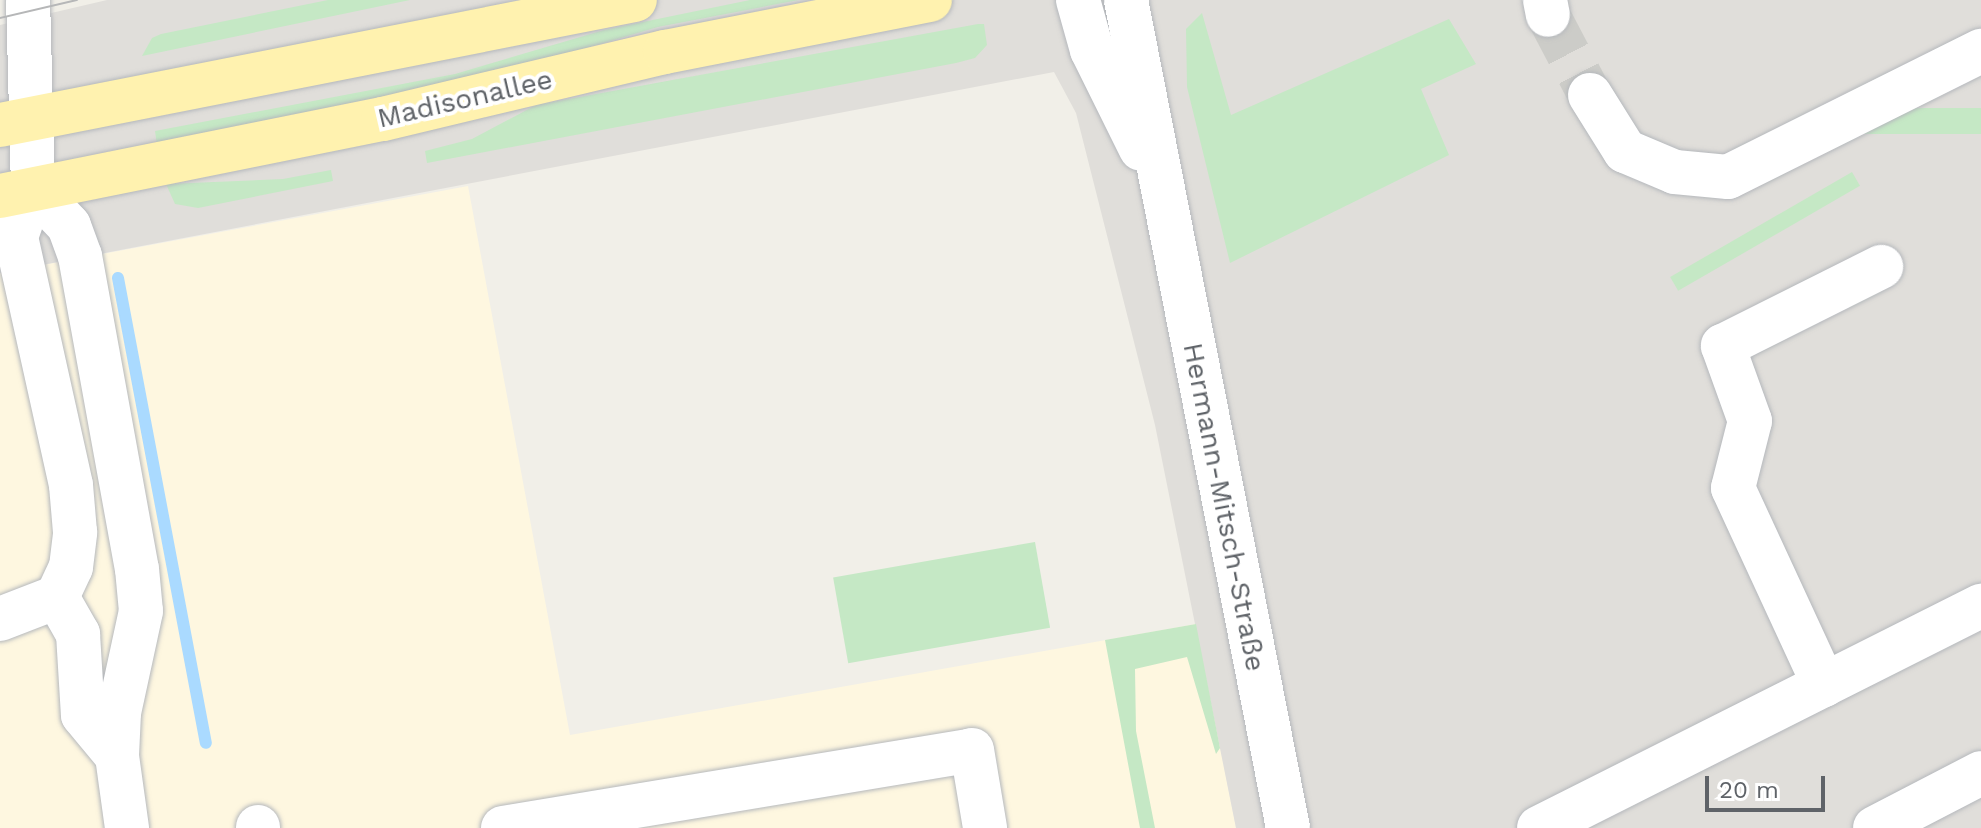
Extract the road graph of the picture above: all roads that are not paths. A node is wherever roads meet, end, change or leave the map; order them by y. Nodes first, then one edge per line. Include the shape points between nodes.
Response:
1 (28, 0) edge
2 (635, 0) edge
3 (930, 0) edge
4 (1078, 0) edge
5 (1126, 0) edge
6 (1981, 51) edge
7 (1590, 95) tunnel mouth
8 (15, 122) edge
9 (1160, 186) junction
10 (16, 192) edge
11 (1881, 267) dead end
12 (57, 597) junction
13 (1981, 606) edge
14 (0, 619) edge
15 (1824, 685) junction
16 (117, 756) junction
17 (1981, 773) edge
18 (1564, 822) edge
19 (127, 828) edge
20 (503, 828) edge
21 (985, 828) edge
22 (1288, 828) edge
23 (1875, 828) edge

1 - 8 street
2 - 8 main road
3 - 10 main road, Madisonallee via 665,52 383,119
4 - 9 street, Hermann-Mitsch-Straße via 1092,50
5 - 9 street, Hermann-Mitsch-Straße
6 - 7 street via 1728,177 1675,172 1625,151
8 - 10 street
9 - 22 street, Hermann-Mitsch-Straße
10 - 12 street via 16,237 71,485 71,567
10 - 16 street via 69,226 80,256 137,569 141,611 119,713
11 - 15 street via 1723,346 1750,421 1733,488
12 - 14 street
12 - 16 street via 78,634 83,715
13 - 15 street
15 - 18 street
16 - 19 street
17 - 23 street
20 - 21 street via 972,750

